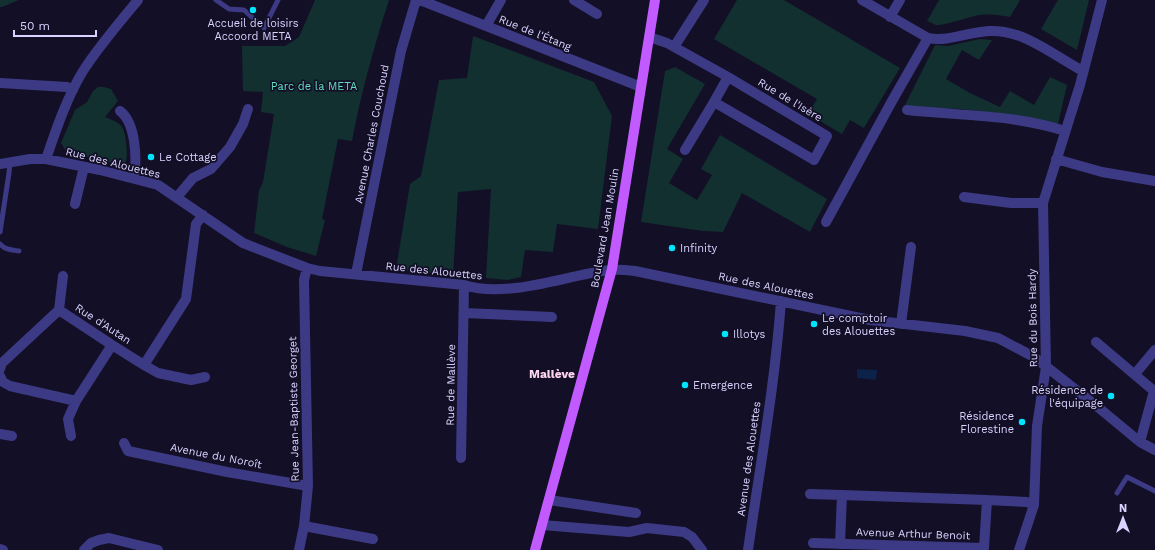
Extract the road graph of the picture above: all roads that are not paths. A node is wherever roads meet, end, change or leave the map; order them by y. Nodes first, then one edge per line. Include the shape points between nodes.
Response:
1 (138, 0) edge
2 (216, 0) edge
3 (278, 0) edge
4 (416, 0) edge
5 (420, 0) edge
6 (501, 0) edge
7 (574, 0) edge
8 (655, 0) edge
9 (704, 0) edge
10 (862, 0) edge
11 (900, 0) edge
12 (1102, 0) edge
13 (597, 14) dead end
14 (890, 17) junction
15 (486, 26) junction
16 (649, 37) junction
17 (928, 38) junction
18 (674, 47) junction
19 (1083, 71) junction
20 (728, 77) junction
21 (0, 83) edge
22 (641, 87) junction
23 (73, 90) junction
24 (714, 102) junction
25 (248, 109) dead end
26 (907, 110) dead end
27 (120, 111) dead end
28 (1065, 131) junction
29 (685, 150) dead end
30 (1056, 158) junction
31 (46, 159) junction
32 (5, 163) edge
33 (84, 167) junction
34 (134, 178) junction
35 (1155, 181) edge
36 (964, 196) dead end
37 (178, 197) junction
38 (1043, 203) junction
39 (75, 204) dead end
40 (203, 215) junction
41 (826, 222) dead end
42 (0, 232) edge
43 (0, 244) edge
44 (911, 247) dead end
45 (19, 251) dead end
46 (307, 268) junction
47 (612, 269) junction
48 (356, 274) junction
49 (63, 276) dead end
50 (464, 285) junction
51 (781, 301) junction
52 (59, 310) junction
53 (465, 314) junction
54 (552, 317) dead end
55 (901, 324) junction
56 (1096, 342) dead end
57 (112, 345) junction
58 (1155, 350) edge
59 (144, 365) junction
60 (1046, 367) junction
61 (0, 369) edge
62 (1135, 374) junction
63 (0, 376) edge
64 (205, 378) dead end
65 (76, 401) junction
66 (0, 434) edge
67 (12, 436) dead end
68 (71, 436) dead end
69 (1140, 442) junction
70 (124, 443) dead end
71 (1155, 450) edge
72 (461, 458) dead end
73 (308, 486) junction
74 (1155, 491) edge
75 (1117, 493) dead end
76 (810, 494) dead end
77 (842, 495) junction
78 (549, 500) junction
79 (987, 500) junction
80 (1034, 505) junction
81 (636, 513) dead end
82 (542, 525) junction
83 (304, 526) junction
84 (374, 539) dead end
85 (813, 543) dead end
86 (840, 544) junction
87 (86, 550) edge
88 (158, 550) edge
89 (299, 550) edge
90 (535, 550) edge
91 (702, 550) edge
92 (748, 550) edge
93 (1019, 550) edge

1 - 23 street via 112,32
2 - 3 lane via 229,9 244,10 264,28
4 - 48 street, Avenue Charles Couchoud via 401,51
5 - 15 street, Rue de l'Étang
6 - 15 street
7 - 13 street
8 - 16 main road, Boulevard Jean Moulin
9 - 18 street
10 - 14 street
11 - 14 street
12 - 19 street, Rue du Bois Hardy
14 - 17 street
15 - 22 street, Rue de l'Étang
16 - 18 street, Rue de l'Isère
16 - 22 main road, Boulevard Jean Moulin
17 - 19 street via 945,40 979,31 1008,32 1023,37
17 - 41 street
18 - 20 street, Rue de l'Isère
19 - 28 street, Rue du Bois Hardy
20 - 24 street
20 - 24 street, Rue de l'Isère via 827,136 814,160
21 - 23 street via 66,87
22 - 47 main road, Boulevard Jean Moulin
23 - 31 street
24 - 29 street
25 - 37 street via 230,147 211,169 193,178
26 - 28 street via 998,116 1044,124
27 - 34 street via 129,122 132,133
28 - 30 street, Rue du Bois Hardy
30 - 35 street via 1102,172
30 - 38 street, Rue du Bois Hardy
31 - 32 street, Rue des Alouettes
31 - 33 street, Rue des Alouettes
32 - 42 lane via 9,173
33 - 34 street, Rue des Alouettes
33 - 39 street
34 - 37 street, Rue des Alouettes via 158,184
36 - 38 street via 1011,203
37 - 40 street, Rue des Alouettes
38 - 60 street, Rue du Bois Hardy
40 - 46 street, Rue des Alouettes via 243,243
40 - 59 street via 196,224 186,299
43 - 45 lane via 7,249
44 - 55 street
46 - 48 street, Rue des Alouettes
46 - 73 street, Rue Jean-Baptiste Georget via 304,280
47 - 50 street, Rue des Alouettes via 520,288 477,289
47 - 51 street, Rue des Alouettes via 635,271
47 - 78 main road, Boulevard Jean Moulin
48 - 50 street, Rue des Alouettes
49 - 52 street
50 - 53 street, Rue de Mallève
51 - 55 street, Rue des Alouettes
51 - 92 street, Avenue des Alouettes via 773,380
52 - 57 street, Rue d'Autan
52 - 61 street, Rue d'Autan via 2,363
53 - 54 street
53 - 72 street, Rue de Mallève
55 - 60 street, Rue des Alouettes via 998,338 1034,357
56 - 62 street
57 - 59 street, Rue d'Autan
57 - 65 street
58 - 62 street
59 - 64 street, Rue d'Autan via 158,374 191,380
60 - 69 street, Rue des Alouettes
60 - 80 street, Rue du Bois Hardy via 1037,426
62 - 69 street via 1154,391
63 - 65 street via 3,382 10,386
65 - 68 street via 68,419
66 - 67 street
69 - 71 street, Rue des Alouettes
70 - 73 street, Avenue du Noroît via 128,451
73 - 83 street, Rue Jean-Baptiste Georget
74 - 75 lane via 1127,477
76 - 77 street
77 - 79 street
77 - 86 street, Avenue Arthur Benoit
78 - 81 street
78 - 82 main road, Boulevard Jean Moulin
79 - 80 street via 1027,502
79 - 86 street, Avenue Arthur Benoit via 984,548
80 - 93 street, Rue du Bois Hardy
82 - 90 main road, Boulevard Jean Moulin
82 - 91 street via 629,532 647,528 684,532 692,537
83 - 84 street
83 - 89 street, Rue Jean-Baptiste Georget
85 - 86 street, Avenue Arthur Benoit
87 - 88 street via 91,543 109,538

